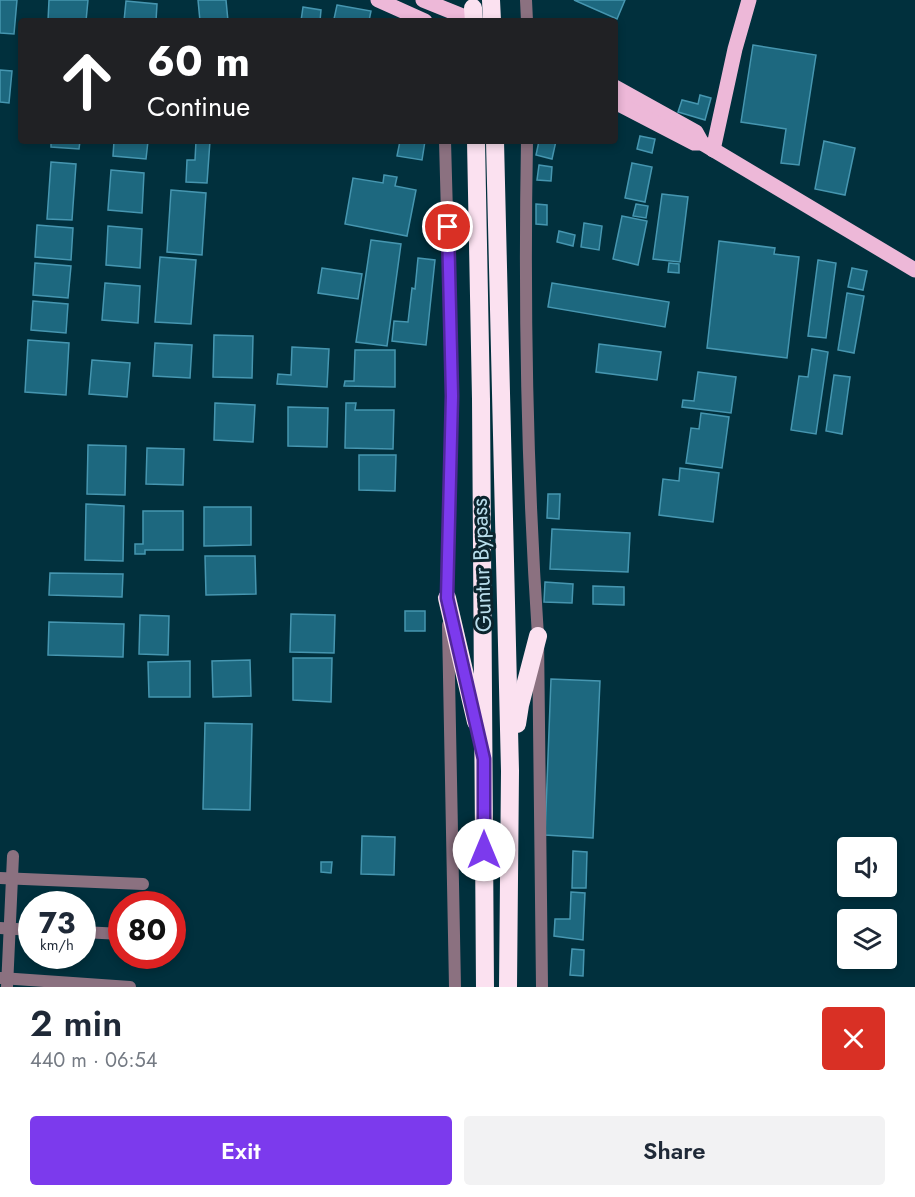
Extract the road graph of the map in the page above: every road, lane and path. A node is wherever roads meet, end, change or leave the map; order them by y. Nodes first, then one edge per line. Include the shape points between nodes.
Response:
1 (378, 0) edge
2 (423, 0) edge
3 (473, 0) edge
4 (491, 0) edge
5 (526, 0) edge
6 (749, 0) edge
7 (440, 9) edge
8 (410, 16) edge
9 (466, 18) edge
10 (474, 18) edge
11 (492, 18) edge
12 (526, 18) edge
13 (618, 89) edge
14 (618, 104) edge
15 (445, 144) edge
16 (476, 144) edge
17 (495, 144) edge
18 (527, 144) edge
19 (708, 146) junction
20 (915, 270) edge
21 (447, 598) junction
22 (538, 636) junction
23 (484, 759) junction
24 (510, 771) junction
25 (13, 856) dead end
26 (6, 878) edge
27 (143, 884) dead end
28 (5, 928) edge
29 (5, 981) edge
30 (130, 987) edge
31 (455, 987) edge
32 (485, 987) edge
33 (508, 987) edge
34 (542, 987) edge

1 - 8 main road
2 - 7 main road
3 - 10 highway, bridge
4 - 11 highway
5 - 12 street
6 - 19 main road
7 - 9 main road
13 - 19 main road via 696,132
14 - 19 main road via 694,143
15 - 21 street via 452,396
16 - 23 highway, Guntur Bypass
17 - 24 highway, Guntur Bypass
18 - 22 street via 525,277
19 - 20 main road
21 - 23 highway
21 - 31 street
22 - 24 highway via 520,705
22 - 34 street
23 - 32 highway, Guntur Bypass
24 - 33 highway, Guntur Bypass
25 - 26 street
26 - 27 street
26 - 28 street
28 - 29 street
29 - 30 street

